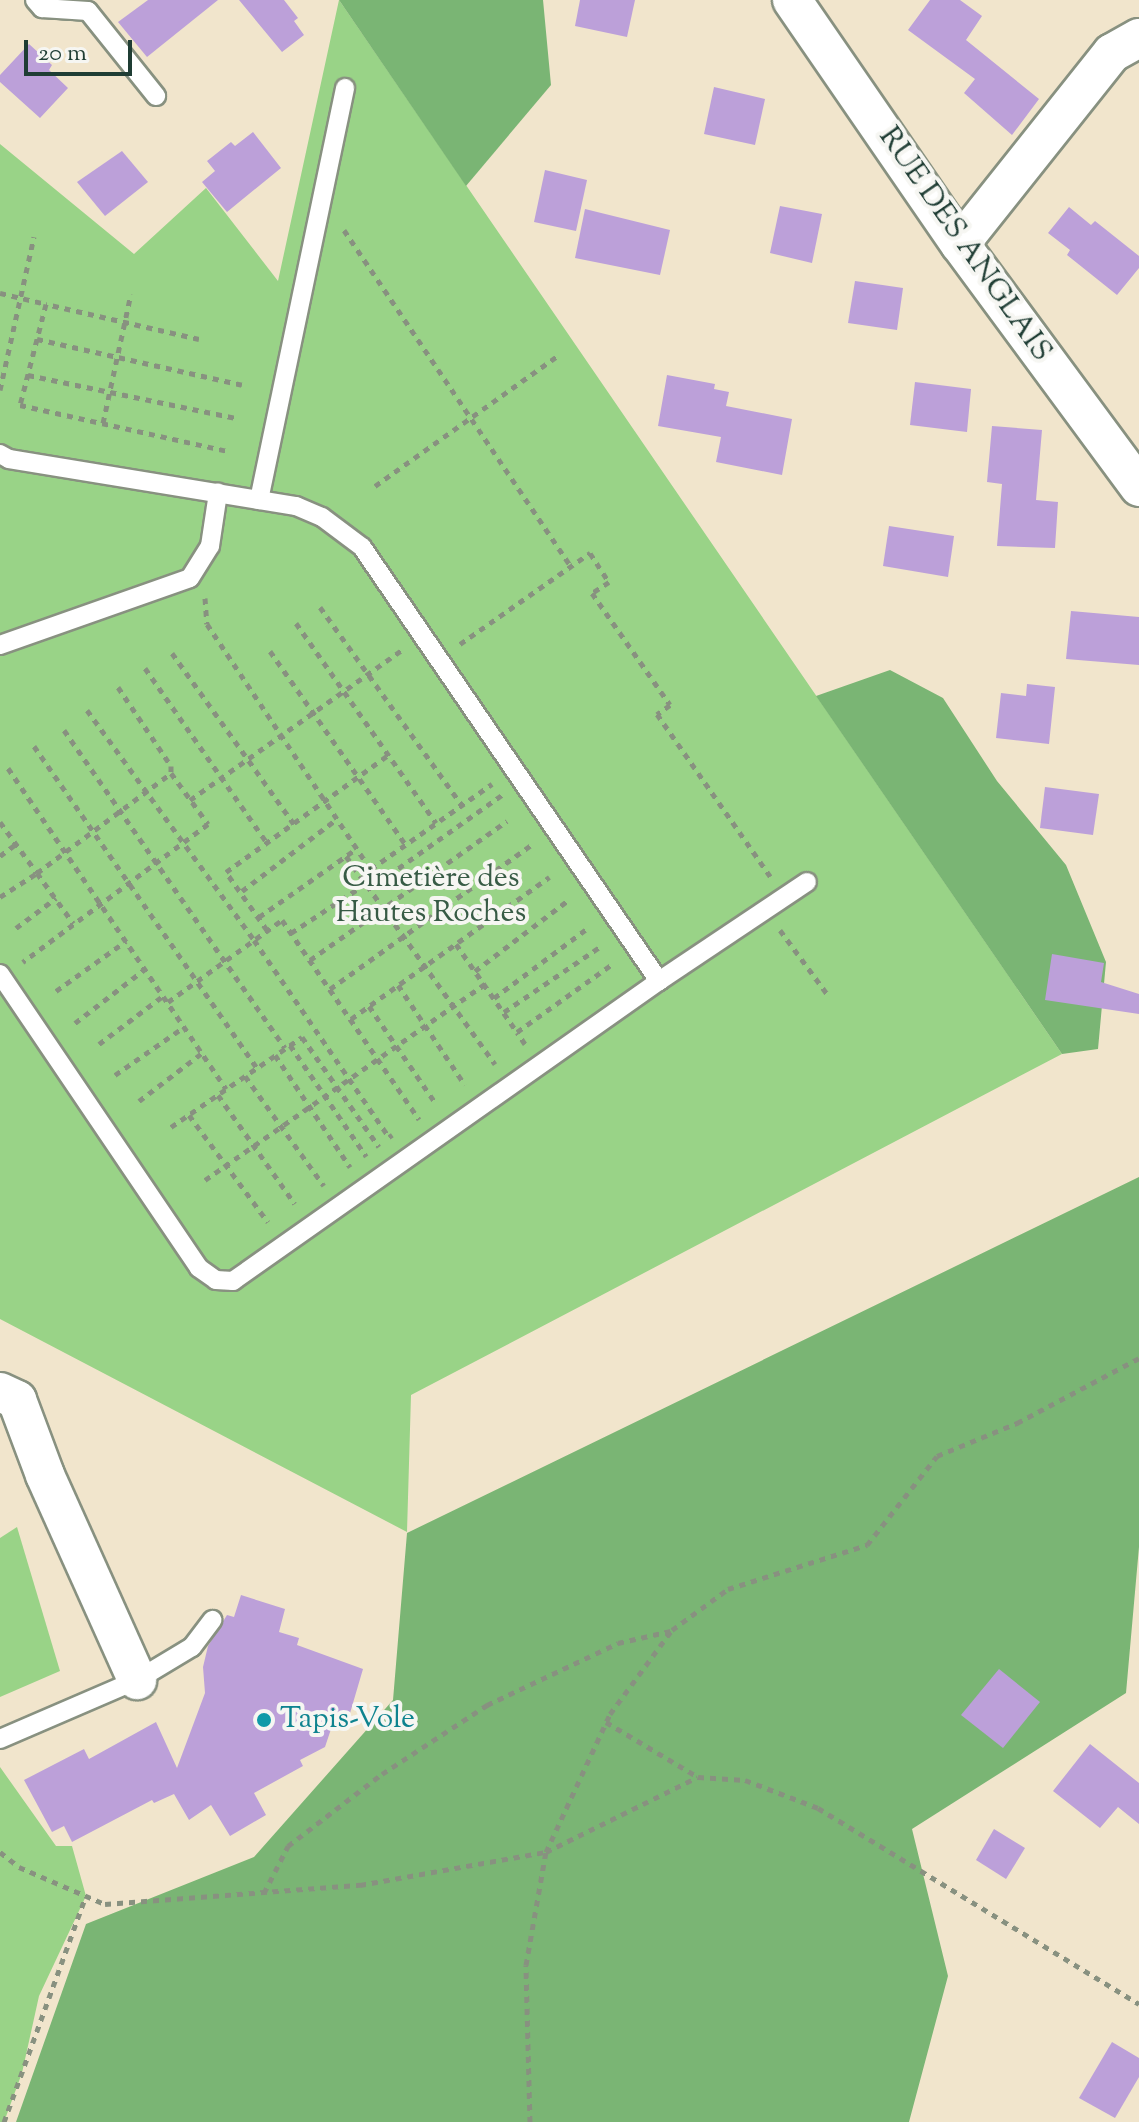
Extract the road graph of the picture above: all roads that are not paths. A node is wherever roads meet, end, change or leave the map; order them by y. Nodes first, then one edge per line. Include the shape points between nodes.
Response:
1 (35, 0) edge
2 (792, 0) edge
3 (1139, 38) edge
4 (345, 88) dead end
5 (156, 96) dead end
6 (960, 244) junction
7 (0, 454) edge
8 (1139, 487) edge
9 (218, 493) junction
10 (259, 500) junction
11 (0, 645) edge
12 (807, 882) dead end
13 (1, 976) edge
14 (659, 981) junction
15 (0, 1392) edge
16 (212, 1620) dead end
17 (137, 1680) junction
18 (0, 1739) edge

1 - 5 lane via 42,8 88,11
2 - 6 street, RUE DES ANGLAIS
3 - 6 street via 1112,53
4 - 10 lane
6 - 8 street, RUE DES ANGLAIS
7 - 9 lane
9 - 10 lane
9 - 11 lane via 210,546 190,578
10 - 14 lane via 322,517 362,547
12 - 14 lane
13 - 14 lane via 199,1268 216,1280 233,1281
15 - 17 street via 17,1400
16 - 17 lane via 192,1647
17 - 18 lane

